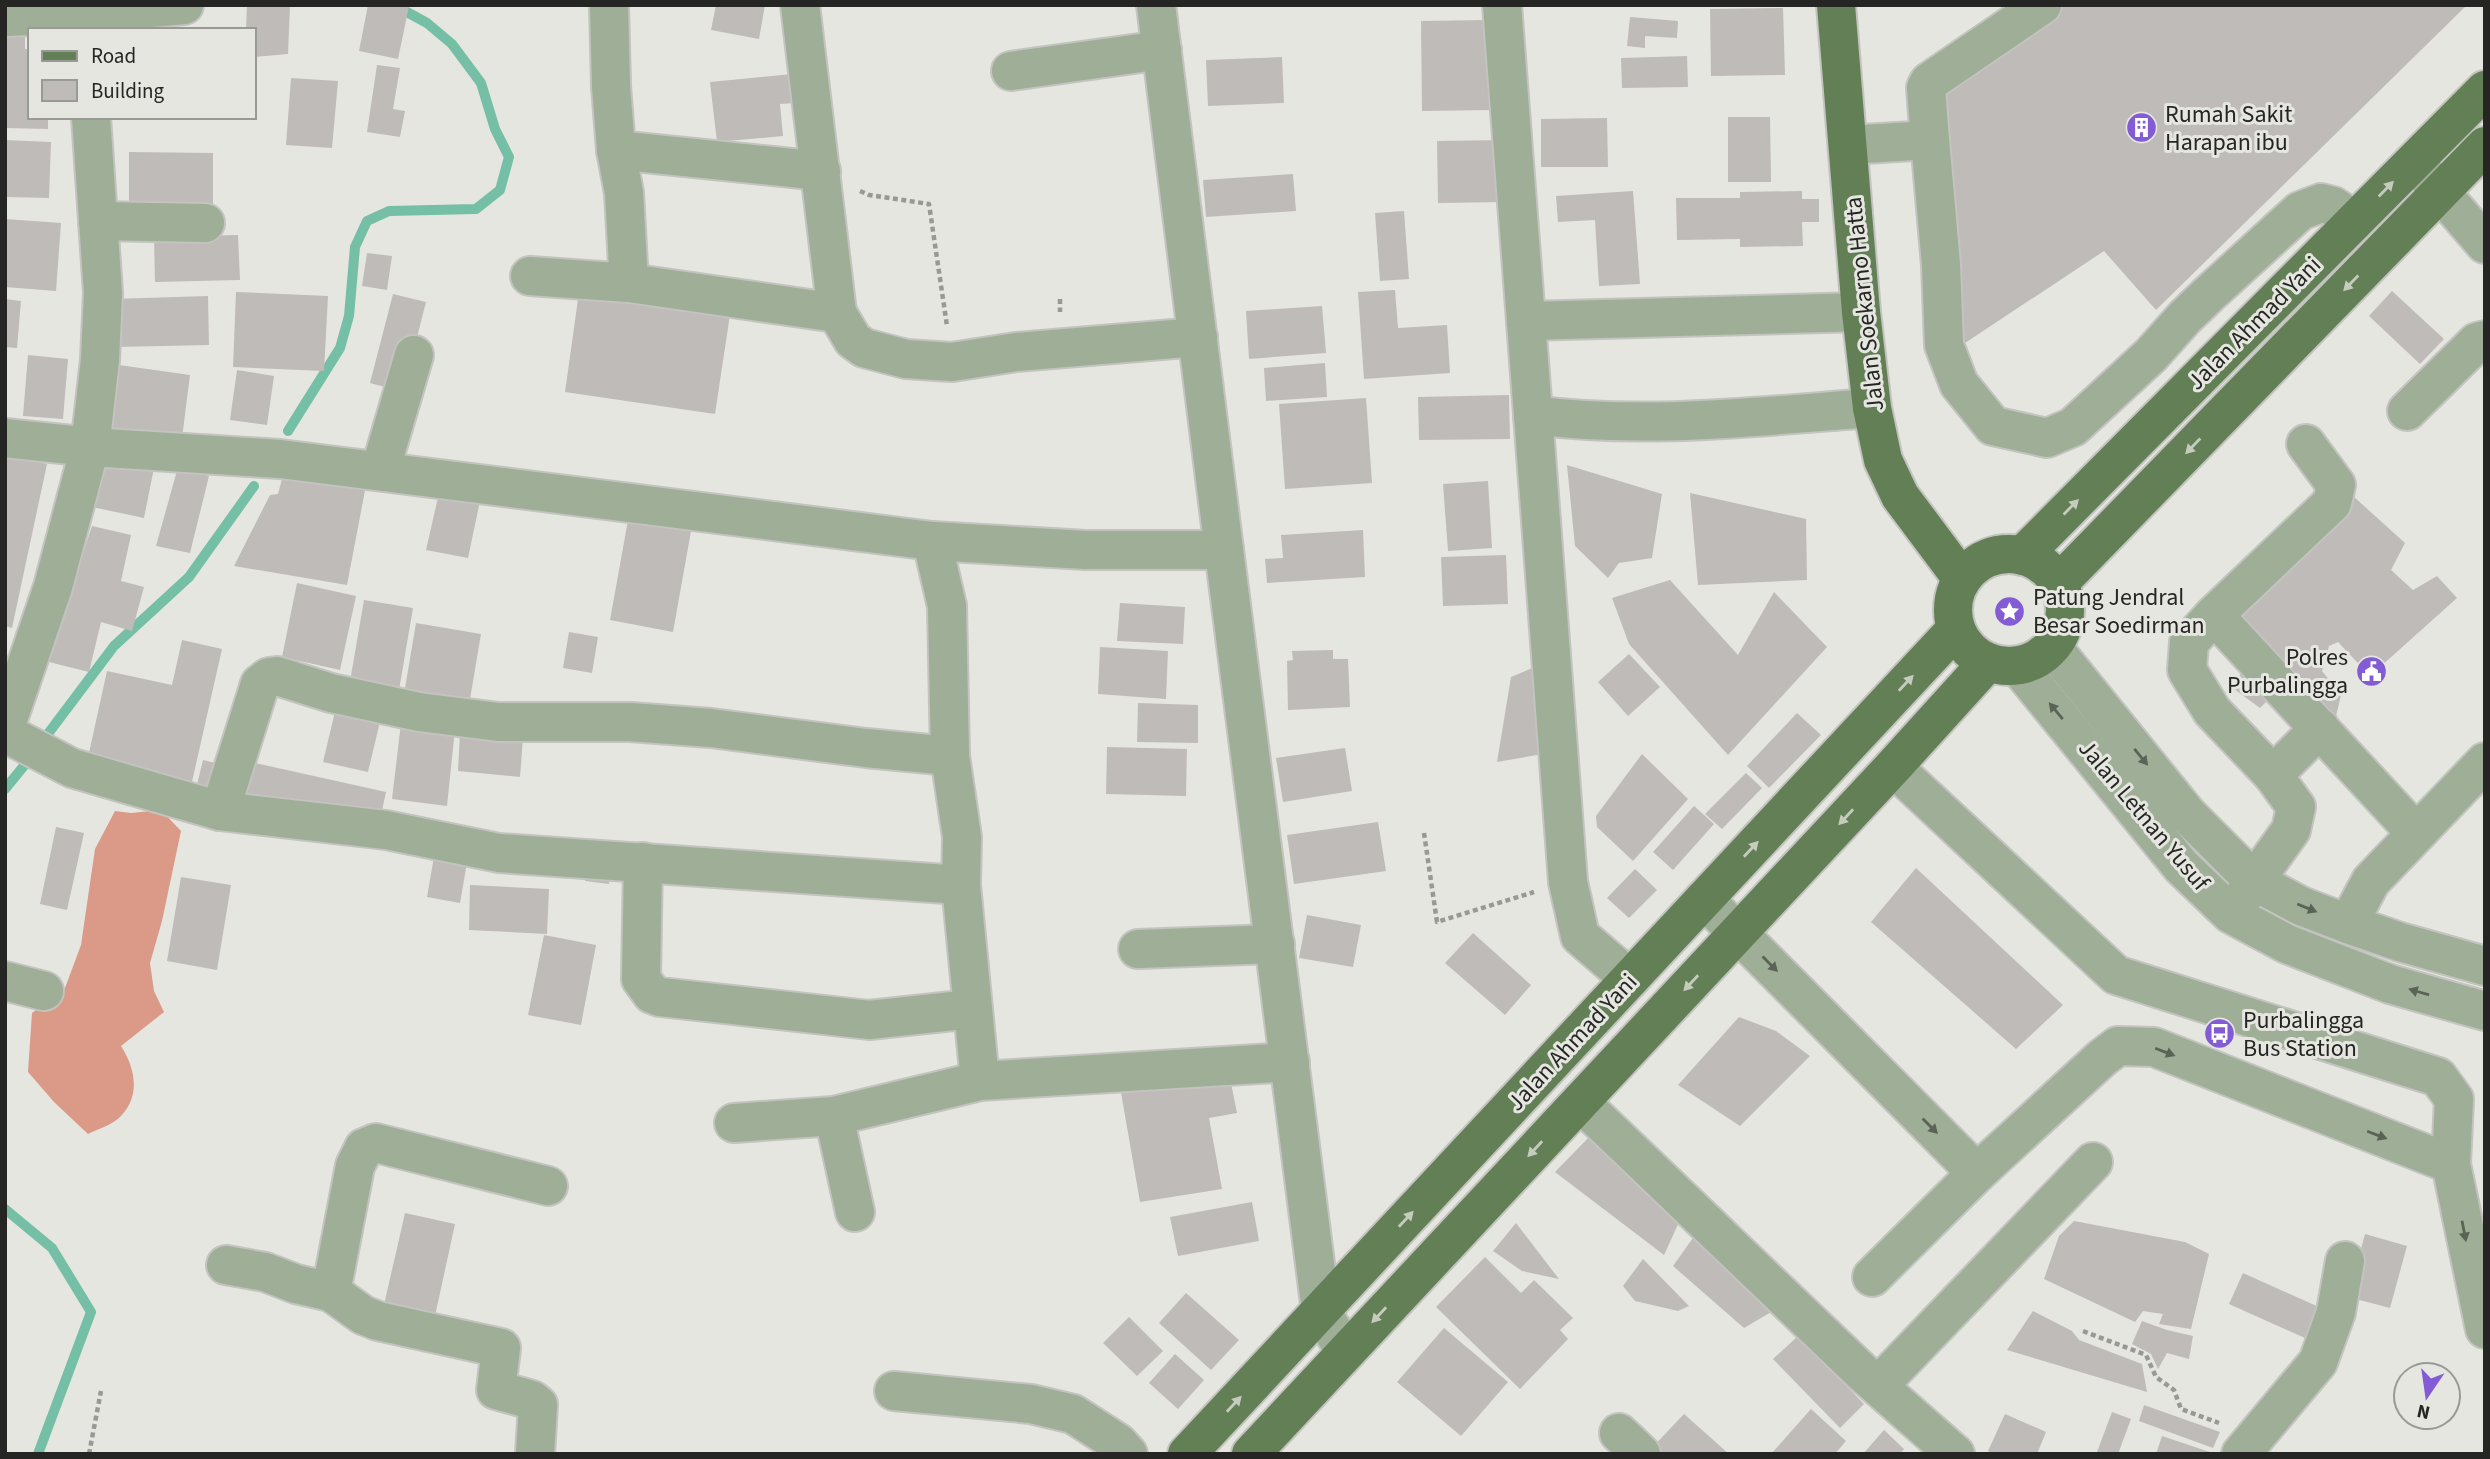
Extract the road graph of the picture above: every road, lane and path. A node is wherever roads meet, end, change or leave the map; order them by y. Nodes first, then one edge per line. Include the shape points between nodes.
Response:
1 (184, 5) edge
2 (609, 5) edge
3 (800, 5) edge
4 (1156, 5) edge
5 (1502, 5) edge
6 (1836, 5) edge
7 (2042, 5) edge
8 (84, 16) edge
9 (5, 17) edge
10 (1162, 50) junction
11 (1011, 71) dead end
12 (2485, 90) edge
13 (91, 119) edge
14 (1891, 142) junction
15 (2485, 146) edge
16 (616, 150) junction
17 (2414, 161) junction
18 (821, 171) junction
19 (2440, 191) junction
20 (98, 221) junction
21 (2355, 221) junction
22 (205, 223) dead end
23 (2485, 244) edge
24 (530, 276) dead end
25 (629, 283) junction
26 (1861, 312) junction
27 (837, 313) junction
28 (1526, 321) junction
29 (1198, 337) junction
30 (2485, 340) edge
31 (414, 355) dead end
32 (952, 362) junction
33 (1872, 408) junction
34 (2407, 411) dead end
35 (1533, 415) junction
36 (5, 438) edge
37 (2306, 444) dead end
38 (90, 447) junction
39 (380, 471) junction
40 (932, 541) junction
41 (1224, 550) junction
42 (2022, 556) junction
43 (1962, 579) junction
44 (2058, 584) junction
45 (2214, 615) junction
46 (1956, 629) junction
47 (2052, 647) junction
48 (2003, 664) junction
49 (2320, 728) junction
50 (10, 734) edge
51 (950, 756) junction
52 (2485, 762) edge
53 (1893, 767) junction
54 (2273, 775) junction
55 (220, 811) junction
56 (2416, 833) junction
57 (1424, 834) dead end
58 (643, 862) junction
59 (2254, 881) junction
60 (1568, 882) junction
61 (961, 885) junction
62 (1704, 899) junction
63 (2231, 914) junction
64 (2348, 924) junction
65 (1738, 932) junction
66 (1275, 944) junction
67 (1138, 949) dead end
68 (2485, 966) edge
69 (1630, 979) junction
70 (5, 981) edge
71 (44, 991) dead end
72 (972, 1009) junction
73 (2485, 1011) edge
74 (1290, 1062) junction
75 (980, 1082) junction
76 (1580, 1102) junction
77 (834, 1116) junction
78 (734, 1123) dead end
79 (2093, 1162) dead end
80 (2451, 1164) junction
81 (1977, 1173) junction
82 (548, 1186) dead end
83 (855, 1212) dead end
84 (2345, 1261) dead end
85 (226, 1265) dead end
86 (1872, 1277) dead end
87 (331, 1292) junction
88 (1321, 1311) junction
89 (2485, 1329) edge
90 (2082, 1331) dead end
91 (1345, 1351) junction
92 (1878, 1386) junction
93 (100, 1391) dead end
94 (894, 1391) dead end
95 (2248, 1446) edge
96 (1952, 1453) edge
97 (89, 1454) edge
98 (534, 1454) edge
99 (1128, 1454) edge
100 (1187, 1454) edge
101 (1251, 1454) edge

1 - 8 street
2 - 16 street
3 - 18 street
4 - 10 street
5 - 28 street
6 - 14 main road, Jalan Soekarno Hatta
7 - 14 street via 1929,82
8 - 9 street
10 - 11 street
10 - 29 street
12 - 17 main road, Jalan Ahmad Yani
13 - 20 street
14 - 21 street via 1941,265 1944,345 1959,384 1993,426 2047,438 2073,427 2300,211 2321,203
14 - 26 main road, Jalan Soekarno Hatta
15 - 19 main road, Jalan Ahmad Yani
16 - 18 street
16 - 25 street via 624,193
17 - 19 street
21 -> 17 main road, Jalan Ahmad Yani
18 - 27 street
18 - 32 path via 869,195 929,204
19 - 23 street
19 -> 44 main road, Jalan Ahmad Yani
20 - 22 street
20 - 38 street via 103,293
42 -> 21 main road, Jalan Ahmad Yani
24 - 25 street
25 - 27 street
26 - 28 street
26 - 33 main road, Jalan Soekarno Hatta
27 - 32 street via 853,340 864,348 906,359
28 - 35 street
29 - 32 street
29 - 41 street
30 - 34 street via 2477,342
31 - 39 street
33 - 35 street via 1644,421 1583,422
33 - 43 main road, Jalan Soekarno Hatta via 1883,460 1900,496
35 - 60 street
36 - 38 street
37 - 45 street via 2336,485 2332,503
38 - 39 street
38 - 50 street
39 - 40 street
40 - 41 street via 1086,550
40 - 51 street via 947,606
41 - 66 street
42 - 43 main road via 1995,556
42 - 44 main road via 2043,566
43 - 46 main road via 1953,603
44 - 47 main road via 2065,616
45 - 49 street
45 - 54 street via 2189,642 2187,670 2212,711
46 - 48 main road via 1969,649
62 -> 46 main road, Jalan Ahmad Yani
47 - 48 main road via 2037,659
47 -> 59 street, Jalan Letnan Yusuf via 2187,814
48 - 53 main road, Jalan Ahmad Yani
63 -> 48 street, Jalan Letnan Yusuf via 2181,866
49 - 54 street
49 - 56 street
50 - 55 street via 72,768
51 - 55 street via 711,728 630,722 498,722 419,712 276,676 260,684
51 - 61 street via 961,837
52 - 56 street
53 -> 65 main road, Jalan Ahmad Yani
53 - 80 street via 2116,975 2438,1077 2454,1099
54 - 59 street via 2296,807 2291,830
55 - 58 street via 386,830 499,853
56 - 64 street via 2371,881
57 - 60 path via 1437,922
58 - 61 street
58 - 72 street via 641,979 652,994 869,1020
59 - 63 street
59 -> 64 street, Jalan Letnan Yusuf
60 - 69 street via 1580,936
61 - 72 street
62 - 65 street
62 - 69 main road, Jalan Ahmad Yani
73 -> 63 street, Jalan Letnan Yusuf via 2389,984 2287,944
64 - 68 street, Jalan Letnan Yusuf
65 -> 76 main road, Jalan Ahmad Yani
65 -> 81 street
66 - 67 street
66 - 74 street
88 -> 69 main road, Jalan Ahmad Yani
70 - 71 street
72 - 75 street
74 - 75 street
74 - 88 street
75 - 77 street
76 -> 91 main road, Jalan Ahmad Yani
76 - 92 street
77 - 78 street
77 - 83 street
79 - 92 street
81 -> 80 street via 2118,1046 2154,1047
80 -> 89 street
81 - 86 street
82 - 87 street via 376,1143 360,1153 355,1166
84 - 95 street via 2336,1312 2318,1362
85 - 87 street
87 - 98 street via 378,1321 501,1348 496,1390 538,1405
88 - 91 street
100 -> 88 main road, Jalan Ahmad Yani
90 - 95 path via 2146,1355 2156,1377 2174,1390 2181,1409
91 - 101 main road, Jalan Ahmad Yani
92 - 96 street
93 - 97 path
94 - 99 street via 1031,1404 1073,1414

